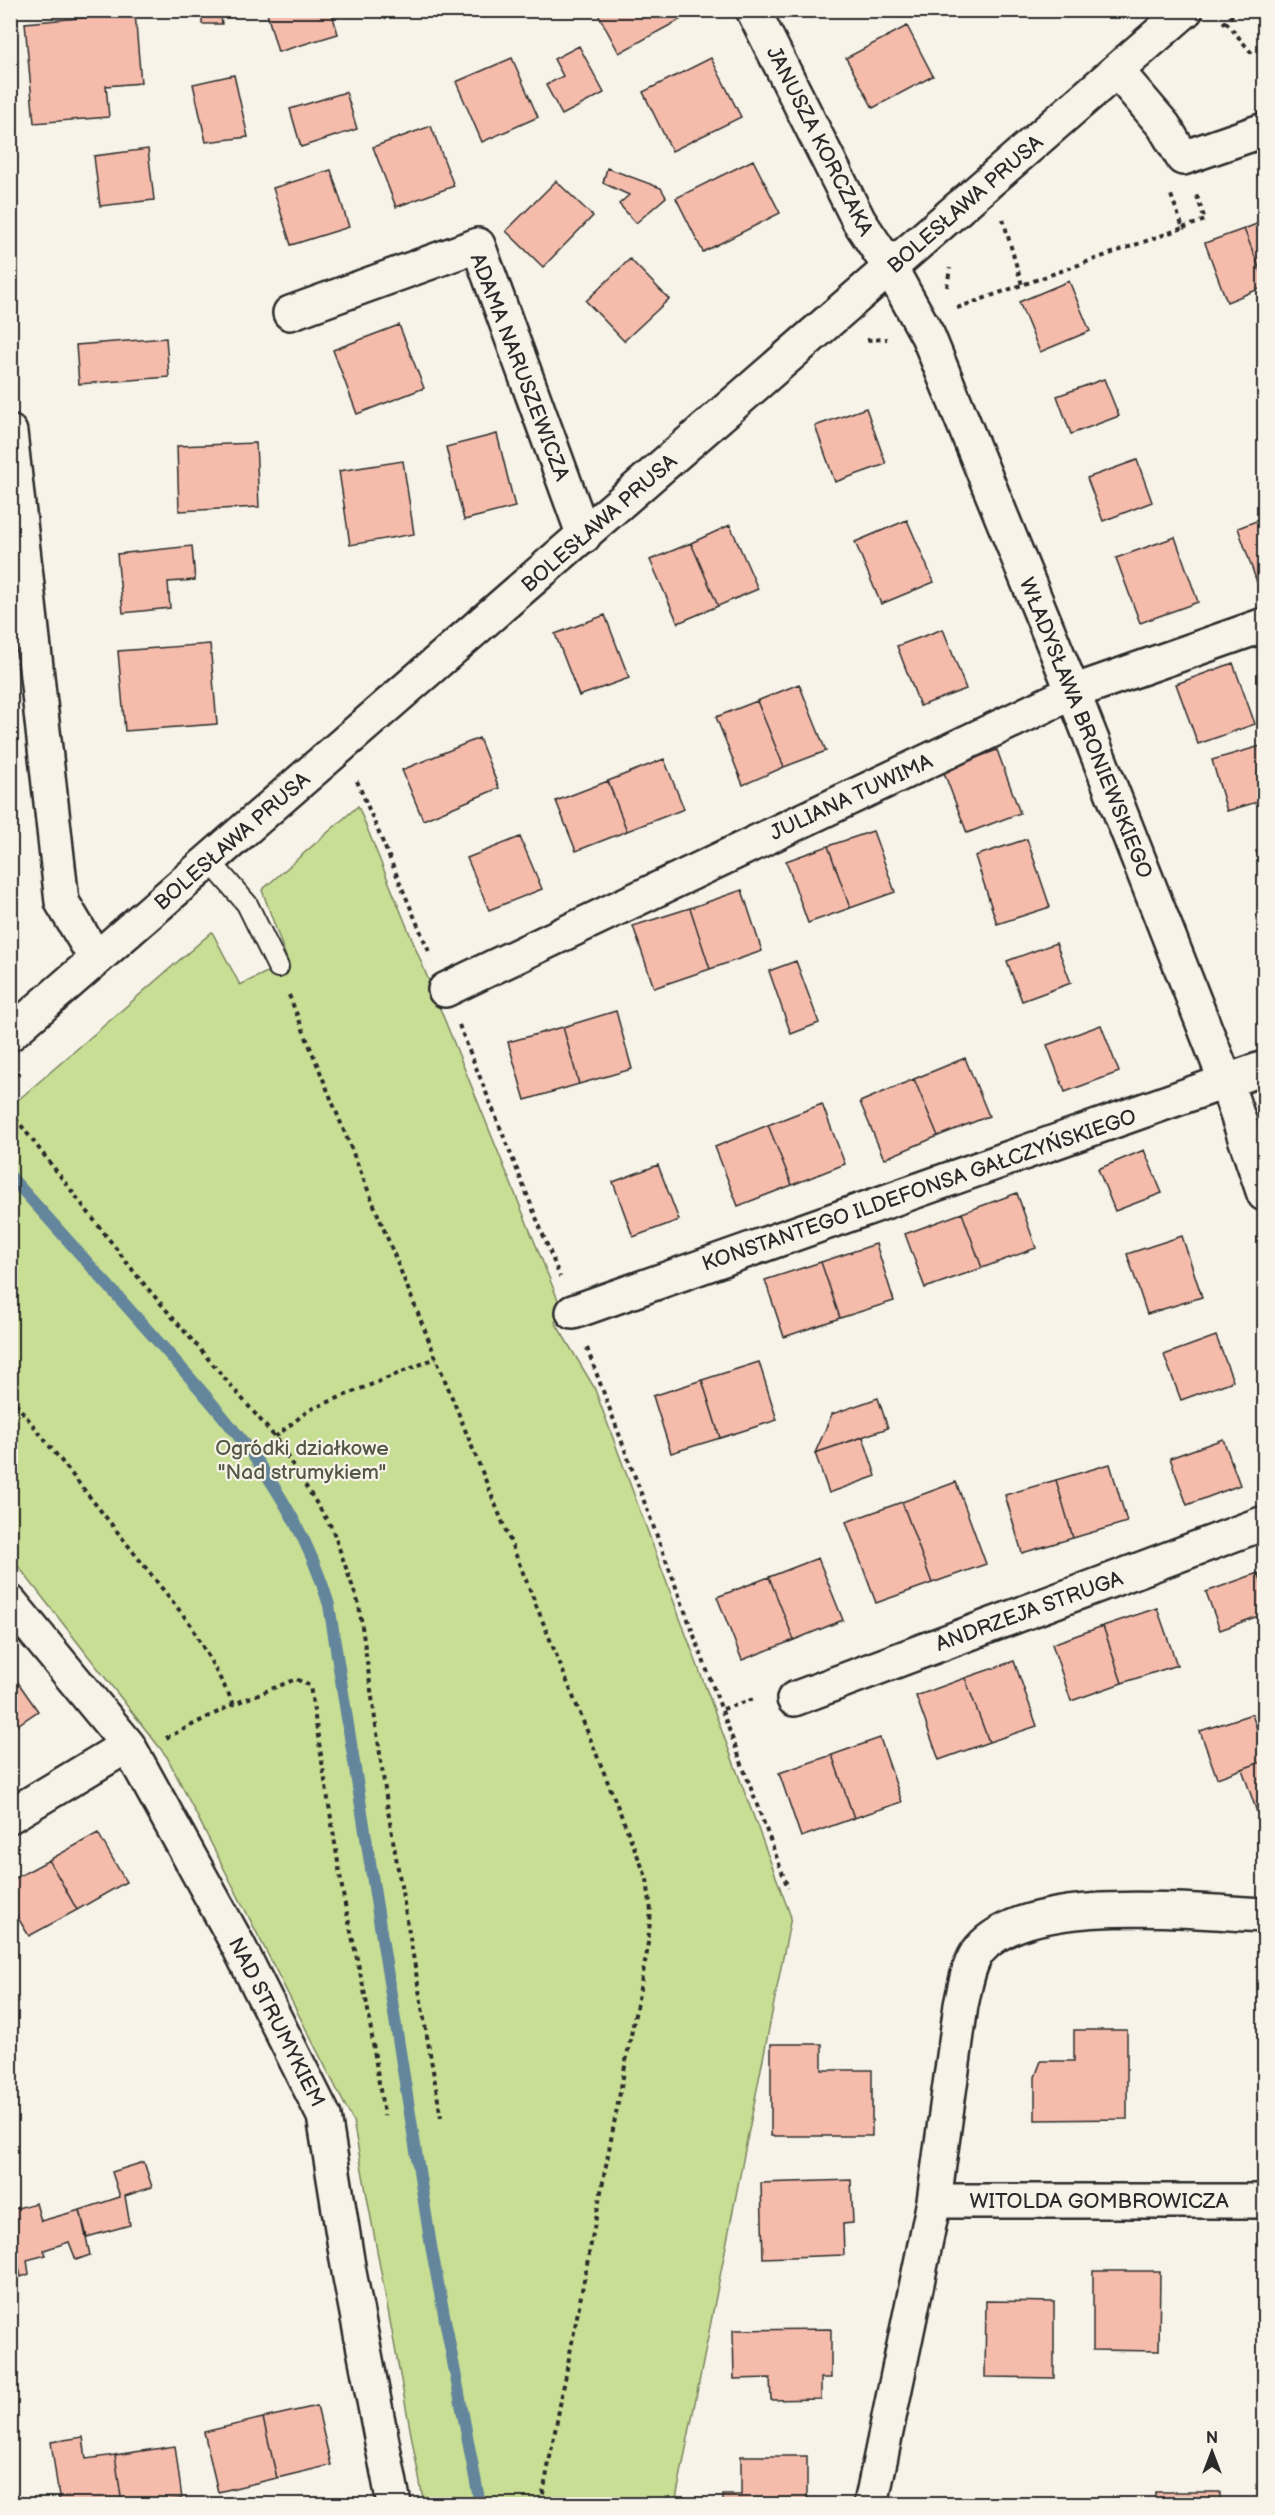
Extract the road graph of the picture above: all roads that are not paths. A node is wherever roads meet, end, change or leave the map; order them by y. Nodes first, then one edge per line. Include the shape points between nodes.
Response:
1 (753, 10) edge
2 (1186, 10) edge
3 (1117, 71) junction
4 (1264, 130) edge
5 (891, 269) junction
6 (290, 313) dead end
7 (10, 432) edge
8 (13, 481) edge
9 (584, 536) junction
10 (1264, 625) edge
11 (1073, 692) junction
12 (209, 860) junction
13 (96, 959) junction
14 (278, 967) road end
15 (445, 990) dead end
16 (10, 1034) edge
17 (1264, 1068) edge
18 (1226, 1082) junction
19 (1264, 1194) edge
20 (573, 1312) dead end
21 (1264, 1523) edge
22 (10, 1602) edge
23 (794, 1699) dead end
24 (131, 1750) junction
25 (10, 1816) edge
26 (1264, 1915) edge
27 (934, 2200) junction
28 (1264, 2200) edge
29 (394, 2505) edge
30 (871, 2505) edge

1 - 5 street, JANUSZA KORCZAKA via 859,221
2 - 3 street, BOLESŁAWA PRUSA
3 - 4 street via 1164,126 1183,158
3 - 5 street, BOLESŁAWA PRUSA
5 - 9 street, BOLESŁAWA PRUSA
5 - 11 street, WŁADYSŁAWA BRONIEWSKIEGO via 928,336
6 - 9 street, ADAMA NARUSZEWICZA via 478,245
7 - 8 street
8 - 13 street via 62,902
9 - 12 street, BOLESŁAWA PRUSA
10 - 11 street, JULIANA TUWIMA
11 - 15 street, JULIANA TUWIMA
11 - 18 street, WŁADYSŁAWA BRONIEWSKIEGO
12 - 13 street, BOLESŁAWA PRUSA
12 - 14 lane via 247,904
13 - 16 street, BOLESŁAWA PRUSA
17 - 18 street, KONSTANTEGO ILDEFONSA GAŁCZYŃSKIEGO
18 - 19 street, WŁADYSŁAWA BRONIEWSKIEGO
18 - 20 street, KONSTANTEGO ILDEFONSA GAŁCZYŃSKIEGO
21 - 23 street, ANDRZEJA STRUGA
22 - 24 street, NAD STRUMYKIEM
24 - 25 street
24 - 29 street, NAD STRUMYKIEM via 238,1945 324,2116 349,2272
26 - 27 street via 1086,1909 1037,1917 1003,1930 979,1950 961,2005
27 - 28 street, WITOLDA GOMBROWICZA
27 - 30 street

